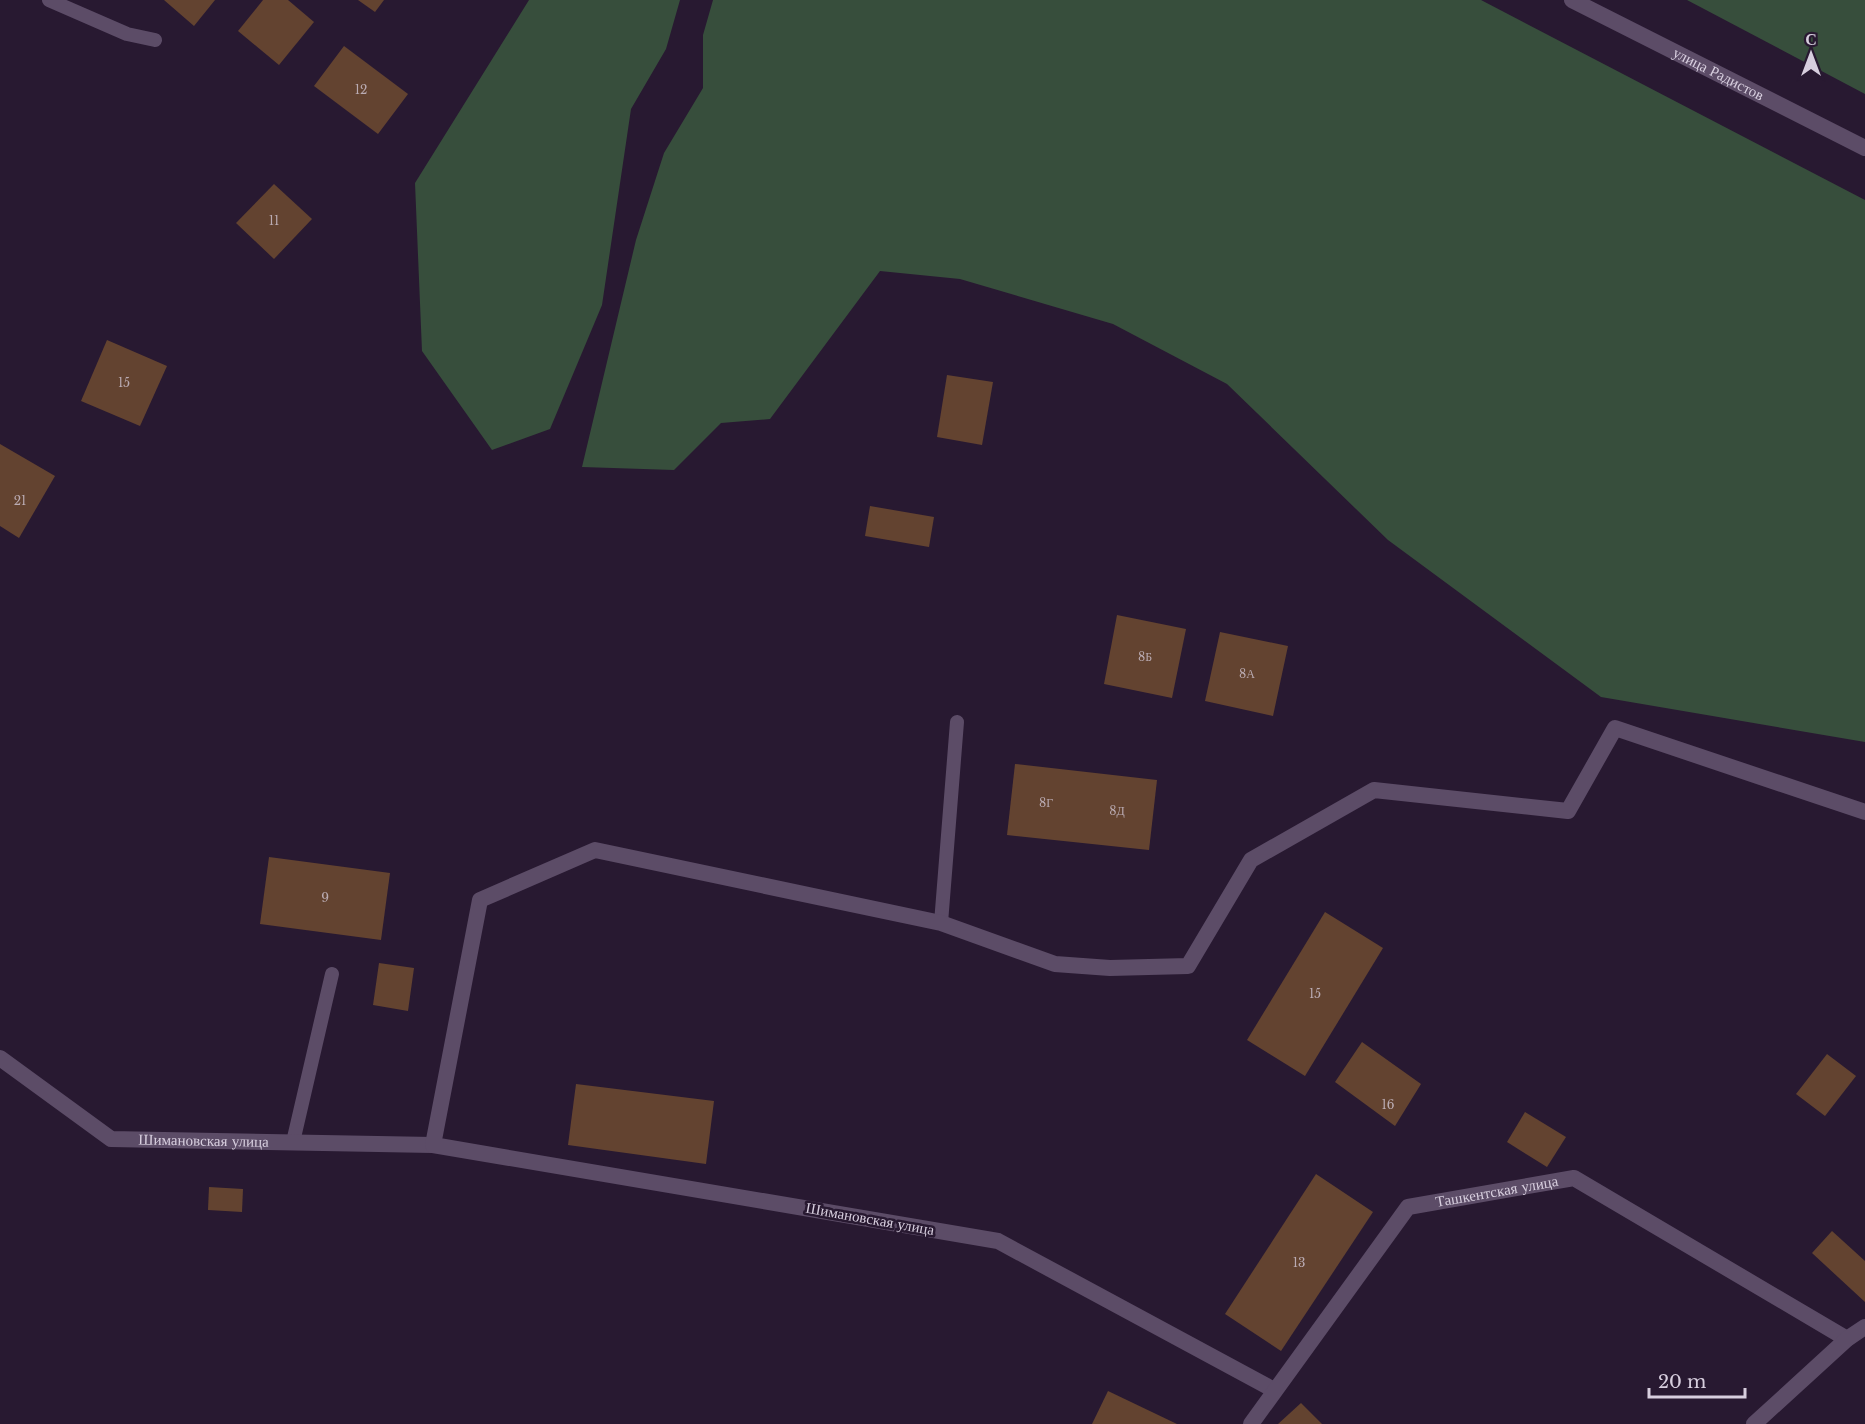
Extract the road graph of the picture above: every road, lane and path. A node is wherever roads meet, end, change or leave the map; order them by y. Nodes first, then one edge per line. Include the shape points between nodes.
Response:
1 (49, 0) edge
2 (1572, 0) edge
3 (155, 40) dead end
4 (1865, 148) edge
5 (957, 722) dead end
6 (1865, 813) edge
7 (941, 923) junction
8 (332, 974) dead end
9 (0, 1058) edge
10 (292, 1142) junction
11 (433, 1145) junction
12 (1865, 1327) edge
13 (1847, 1340) junction
14 (1274, 1390) junction
15 (1251, 1424) edge
16 (1754, 1424) edge

1 - 3 lane via 127,34
2 - 4 street, улица Радистов
5 - 7 lane
6 - 7 street via 1615,728 1568,811 1374,790 1251,860 1188,966 1110,968 1055,964
7 - 11 street via 595,850 480,900
8 - 10 lane
9 - 10 street, Шимановская улица via 111,1138
10 - 11 street, Шимановская улица
11 - 14 street, Шимановская улица via 998,1241
12 - 13 street
13 - 14 street, Ташкентская улица via 1574,1178 1408,1207
13 - 16 street
14 - 15 street, Ташкентская улица

